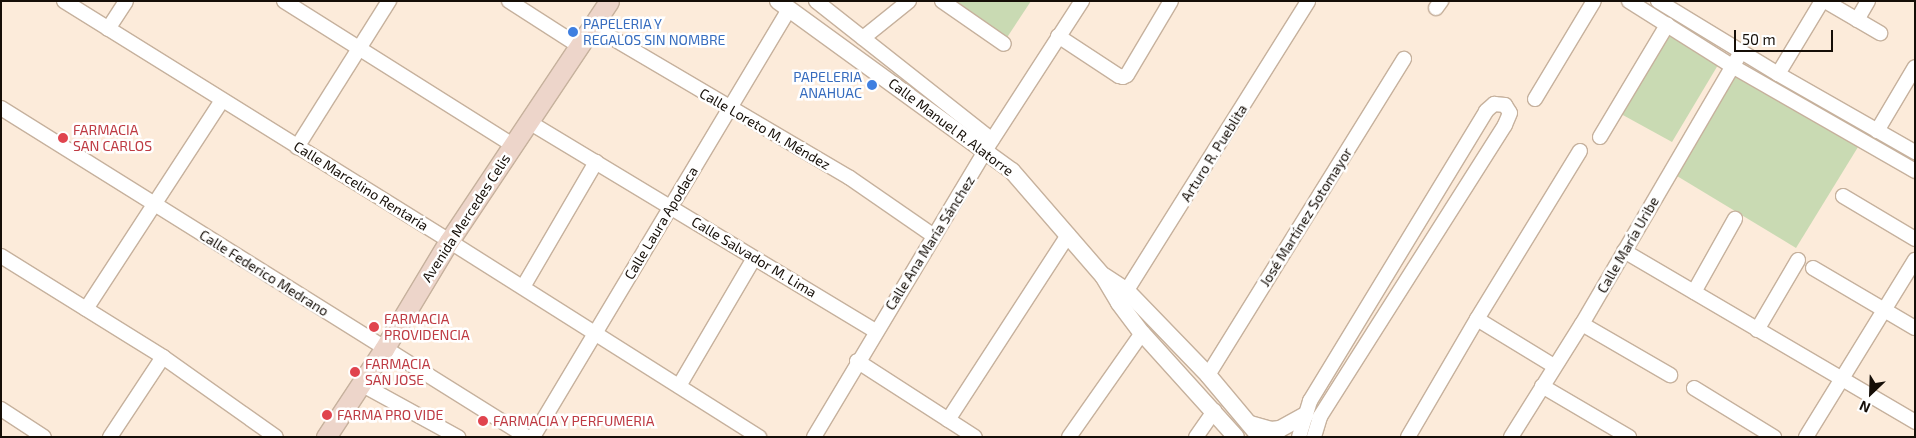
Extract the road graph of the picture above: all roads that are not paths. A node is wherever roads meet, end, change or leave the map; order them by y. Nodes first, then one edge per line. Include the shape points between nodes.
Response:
1 (64, 1) edge
2 (126, 1) edge
3 (284, 1) edge
4 (389, 1) edge
5 (510, 1) edge
6 (610, 1) edge
7 (816, 1) edge
8 (908, 1) edge
9 (942, 1) edge
10 (1082, 1) edge
11 (1594, 1) edge
12 (1629, 1) edge
13 (1658, 1) edge
14 (1823, 1) edge
15 (1868, 1) edge
16 (1308, 2) edge
17 (1167, 3) edge
18 (783, 5) edge
19 (1857, 20) junction
20 (1667, 25) junction
21 (592, 26) junction
22 (108, 29) junction
23 (1880, 33) dead end
24 (1058, 36) junction
25 (863, 38) junction
26 (1004, 44) dead end
27 (579, 46) junction
28 (359, 48) junction
29 (1741, 52) junction
30 (1404, 59) dead end
31 (1732, 66) junction
32 (1915, 67) edge
33 (1778, 74) junction
34 (1535, 99) dead end
35 (222, 100) junction
36 (1, 108) edge
37 (729, 108) junction
38 (529, 122) junction
39 (1877, 131) junction
40 (1600, 137) dead end
41 (513, 145) junction
42 (297, 146) junction
43 (989, 146) junction
44 (1580, 151) dead end
45 (1915, 152) edge
46 (596, 162) junction
47 (1915, 171) edge
48 (1843, 196) dead end
49 (155, 204) junction
50 (670, 207) junction
51 (1735, 219) dead end
52 (1068, 235) junction
53 (934, 236) junction
54 (1915, 239) edge
55 (449, 240) junction
56 (1624, 251) junction
57 (1, 256) edge
58 (754, 258) junction
59 (1798, 260) dead end
60 (1915, 260) edge
61 (1391, 267) junction
62 (1813, 268) dead end
63 (1407, 279) junction
64 (523, 288) junction
65 (1694, 292) junction
66 (1123, 297) junction
67 (86, 309) junction
68 (1884, 311) junction
69 (1476, 319) junction
70 (1582, 324) junction
71 (1915, 328) edge
72 (1757, 330) junction
73 (876, 331) junction
74 (595, 333) junction
75 (1142, 333) junction
76 (384, 349) junction
77 (163, 357) junction
78 (857, 361) junction
79 (1554, 366) junction
80 (1208, 375) junction
81 (1670, 375) dead end
82 (1841, 380) junction
83 (360, 384) junction
84 (679, 386) junction
85 (1542, 386) junction
86 (1694, 388) dead end
87 (1, 410) edge
88 (1214, 411) junction
89 (1305, 415) junction
90 (948, 420) junction
91 (1915, 422) edge
92 (1255, 431) edge
93 (44, 437) edge
94 (110, 437) edge
95 (276, 437) edge
96 (326, 437) edge
97 (458, 437) edge
98 (527, 437) edge
99 (533, 437) edge
100 (759, 437) edge
101 (814, 437) edge
102 (974, 437) edge
103 (1069, 437) edge
104 (1196, 437) edge
105 (1236, 437) edge
106 (1300, 437) edge
107 (1314, 437) edge
108 (1408, 437) edge
109 (1511, 437) edge
110 (1629, 437) edge
111 (1774, 437) edge
112 (1806, 437) edge

1 - 22 street, Calle Marcelino Rentaría
2 - 22 street
3 - 28 street
4 - 28 street
5 - 27 street
6 - 21 main road, Avenida Mercedes Celis
7 - 25 street
8 - 25 street
9 - 26 street
10 - 24 street, Calle Ana María Sánchez
11 - 34 street
12 - 20 street
13 - 29 street
14 - 19 street
14 - 33 street
15 - 19 street
16 - 66 street, Arturo R. Pueblita
17 - 24 street via 1123,77
18 - 37 street, Calle Laura Apodaca
18 - 43 street, Calle Manuel R. Alatorre
19 - 23 street
20 - 31 street
20 - 40 street
21 - 27 main road, Avenida Mercedes Celis
21 - 37 street, Calle Loreto M. Méndez
22 - 35 street, Calle Marcelino Rentaría
24 - 43 street, Calle Ana María Sánchez
25 - 43 street
27 - 38 main road, Avenida Mercedes Celis
28 - 41 street
28 - 42 street
29 - 31 street, Calle María Uribe
29 - 33 street
30 - 80 street, José Martínez Sotomayor
31 - 47 street
31 - 56 street, Calle María Uribe
32 - 39 street
33 - 39 street
35 - 42 street, Calle Marcelino Rentaría
35 - 49 street
36 - 49 street, Calle Federico Medrano
37 - 50 street, Calle Laura Apodaca
37 - 53 street, Calle Loreto M. Méndez via 850,178
38 - 41 main road, Avenida Mercedes Celis
38 - 46 street, Calle Salvador M. Lima
39 - 45 street
41 - 55 main road, Avenida Mercedes Celis
42 - 55 street, Calle Marcelino Rentaría
43 - 52 street, Calle Manuel R. Alatorre
43 - 53 street, Calle Ana María Sánchez
44 - 69 street
46 - 50 street, Calle Salvador M. Lima
46 - 64 street
48 - 54 street
49 - 67 street
49 - 76 street, Calle Federico Medrano
50 - 58 street, Calle Salvador M. Lima
50 - 74 street, Calle Laura Apodaca
51 - 65 street
52 - 66 street, Calle Manuel R. Alatorre
52 - 90 street
53 - 73 street, Calle Ana María Sánchez
55 - 64 street, Calle Marcelino Rentaría
55 - 76 main road, Avenida Mercedes Celis
56 - 65 street
56 - 70 street, Calle María Uribe
57 - 67 street
58 - 73 street, Calle Salvador M. Lima
58 - 84 street
59 - 72 street
60 - 68 street
61 - 63 street
61 - 63 street via 1486,112 1494,104 1505,105 1510,113 1505,125
61 - 89 street via 1310,401
62 - 68 street
63 - 107 street via 1320,417
64 - 74 street, Calle Marcelino Rentaría
65 - 72 street
66 - 75 street, Calle Manuel R. Alatorre
66 - 80 street, Calle Manuel R. Alatorre
67 - 77 street
68 - 71 street
68 - 82 street
69 - 79 street
69 - 108 street
70 - 79 street, Calle María Uribe
70 - 81 street
72 - 82 street
73 - 78 street, Calle Ana María Sánchez
74 - 84 street, Calle Marcelino Rentaría
74 - 99 street, Calle Laura Apodaca
75 - 88 street, Calle Manuel R. Alatorre
75 - 103 street
76 - 83 main road, Avenida Mercedes Celis
76 - 98 street, Calle Federico Medrano
77 - 94 street
77 - 95 street
78 - 90 street
78 - 101 street, Calle Ana María Sánchez
79 - 85 street, Calle María Uribe
80 - 92 street, Calle Manuel R. Alatorre
82 - 91 street
82 - 112 street
83 - 96 main road, Avenida Mercedes Celis
83 - 97 street
84 - 100 street, Calle Marcelino Rentaría
85 - 109 street, Calle María Uribe
85 - 110 street
86 - 111 street
87 - 93 street
88 - 104 street
88 - 105 street, Calle Manuel R. Alatorre
89 - 92 street via 1280,429
89 - 106 street
90 - 102 street

